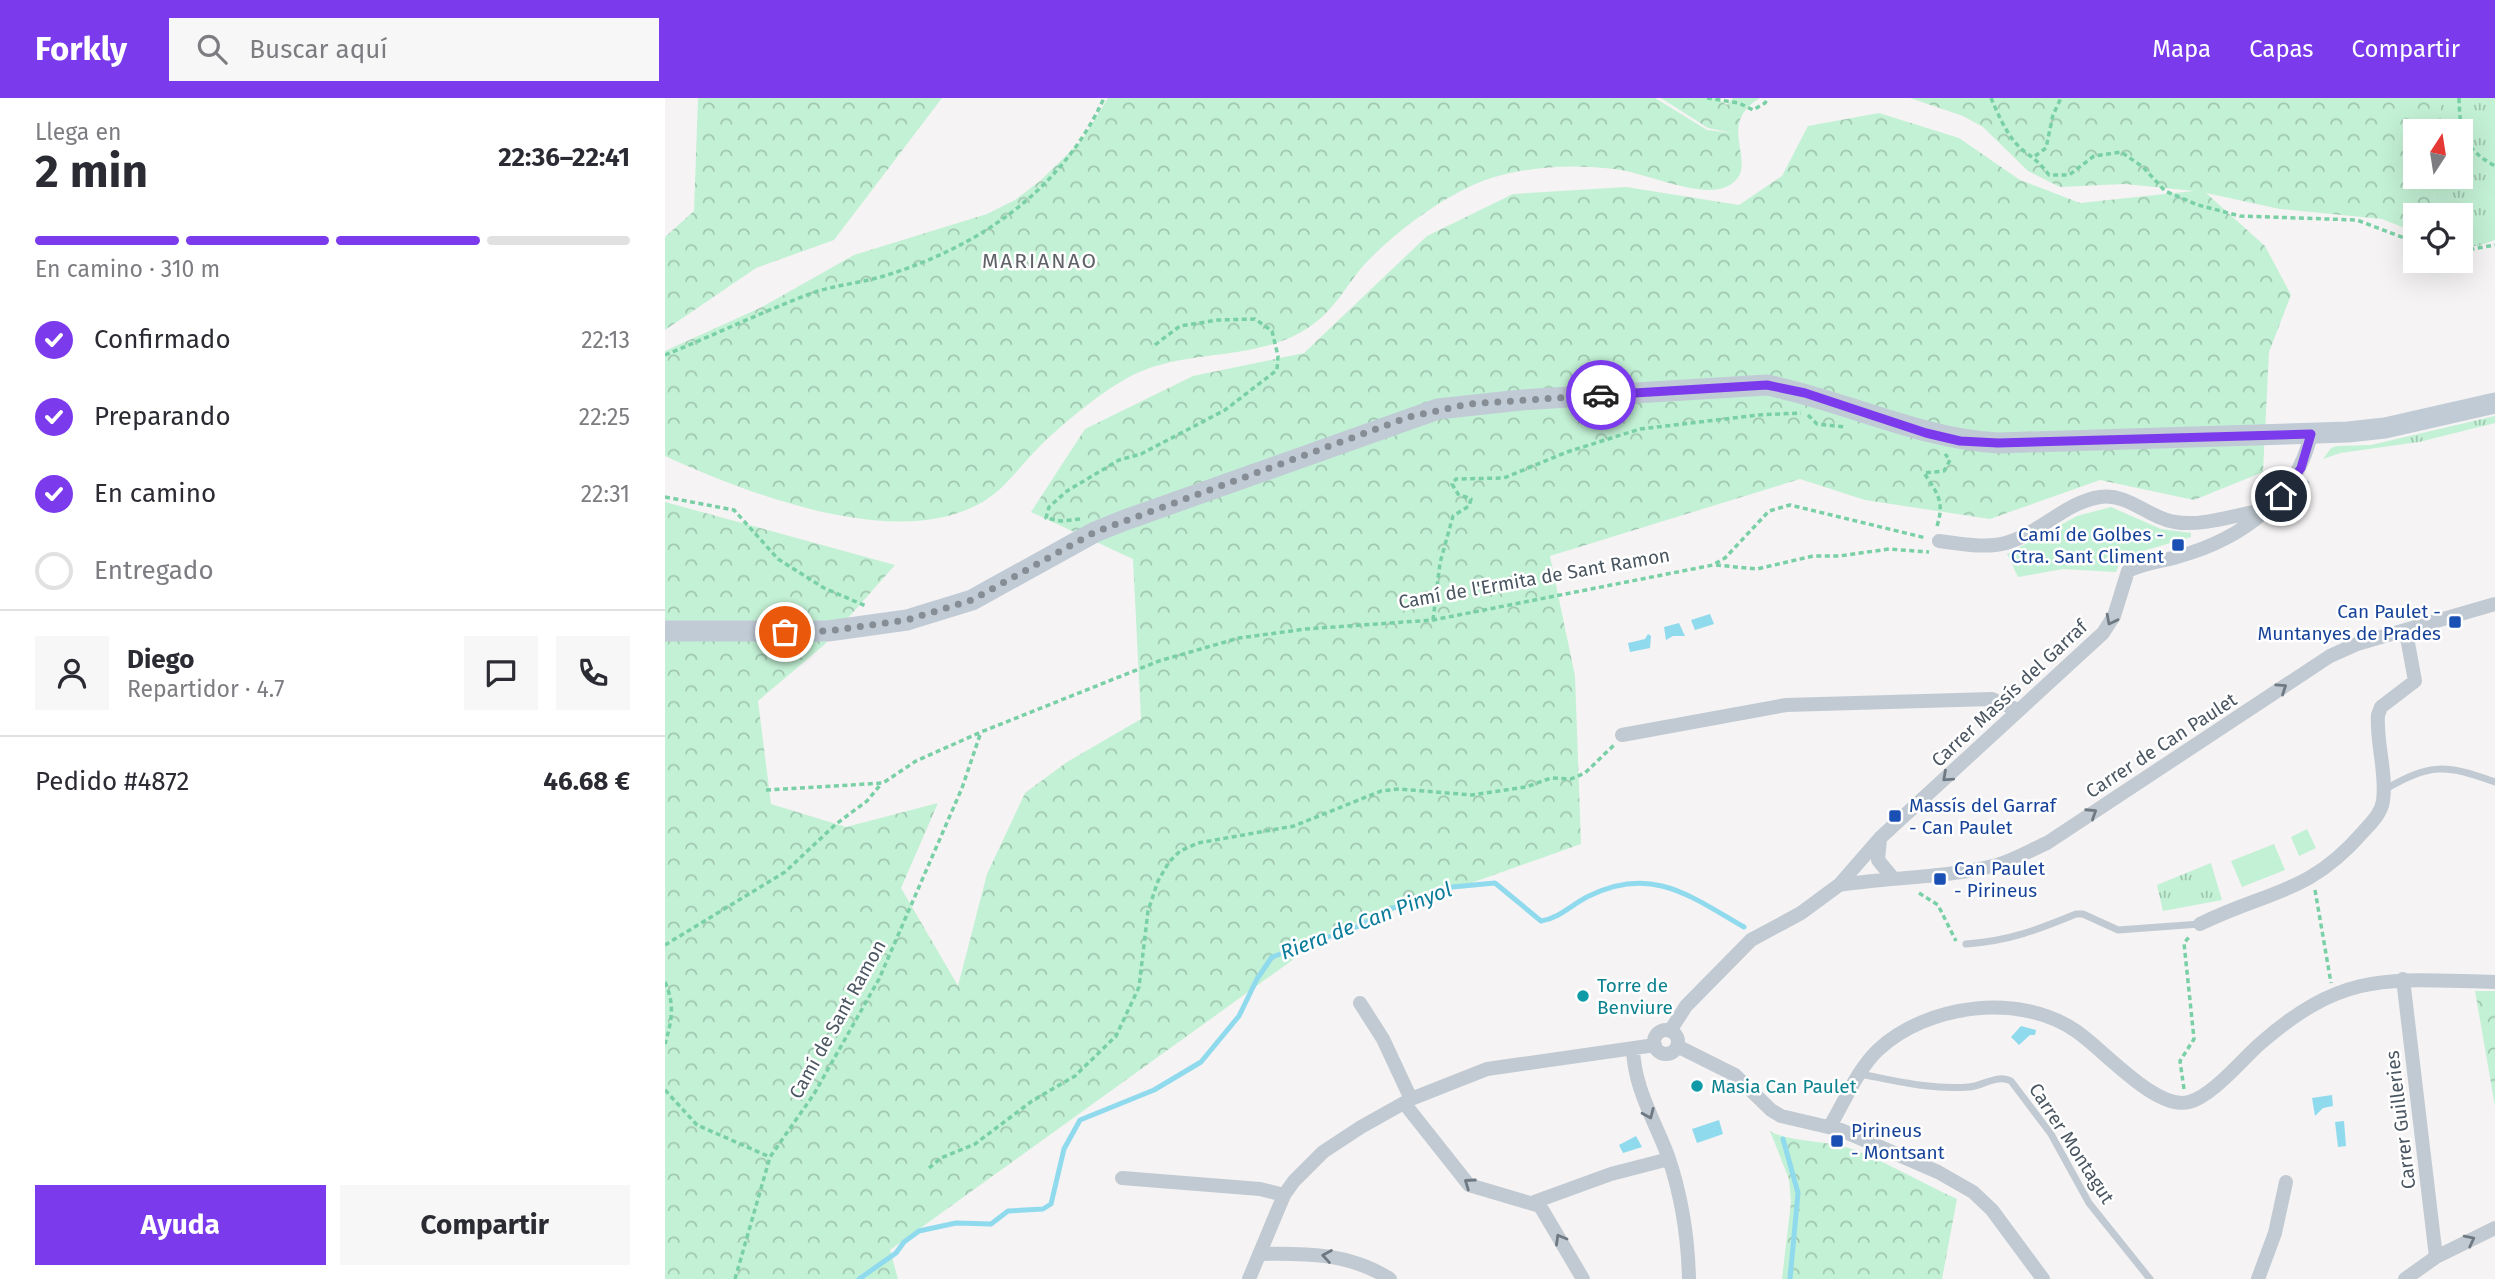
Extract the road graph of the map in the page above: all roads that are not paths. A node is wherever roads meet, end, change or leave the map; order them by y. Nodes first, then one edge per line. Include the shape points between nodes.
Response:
1 (2495, 403) edge
2 (2311, 434) junction
3 (2267, 509) junction
4 (2207, 520) junction
5 (1938, 538) road end
6 (2210, 546) junction
7 (2495, 604) edge
8 (665, 631) edge
9 (2406, 632) junction
10 (2018, 710) junction
11 (1622, 735) road end
12 (2495, 782) edge
13 (2384, 790) junction
14 (1880, 838) junction
15 (1865, 855) joint
16 (1892, 877) junction
17 (1839, 885) junction
18 (2200, 924) joint
19 (1966, 944) road end
20 (2403, 979) junction
21 (2495, 982) edge
22 (1360, 1003) dead end
23 (1670, 1031) junction
24 (1655, 1045) junction
25 (1677, 1046) junction
26 (1633, 1048) junction
27 (1859, 1073) junction
28 (1408, 1101) junction
29 (1830, 1126) junction
30 (1669, 1159) junction
31 (1122, 1178) dead end
32 (2286, 1182) dead end
33 (1285, 1195) junction
34 (1534, 1202) junction
35 (2495, 1228) edge
36 (1259, 1254) junction
37 (2436, 1257) junction
38 (1249, 1279) edge
39 (1390, 1279) edge
40 (1583, 1279) edge
41 (1689, 1279) edge
42 (2043, 1279) edge
43 (2150, 1279) edge
44 (2258, 1279) edge
45 (2405, 1279) edge

1 - 2 street via 2385,428
2 - 3 street via 2299,483
2 - 8 street via 1960,441 1767,385 1468,404 1409,417 1125,520 972,600 907,620 828,631
3 - 4 street
3 - 6 street via 2237,533
4 - 5 street via 2178,523 2126,500 2102,497 2077,504 2012,541 1975,550
4 - 6 street
6 -> 10 street, Carrer Massís del Garraf via 2129,571 2109,626
7 - 9 street, Carrer de Can Paulet
9 - 13 street via 2415,681 2381,707 2378,715
16 -> 9 street, Carrer de Can Paulet via 1967,872 2047,843 2330,656
10 - 11 street via 1992,699 1786,705
10 -> 14 street, Carrer Massís del Garraf
12 - 13 lane via 2434,767
13 - 18 street via 2379,814 2333,864 2297,886
14 - 15 street, Carrer Massís del Garraf
14 - 16 street via 1878,860
15 - 17 street, Carrer de Can Paulet
16 - 17 street, Carrer de Can Paulet
17 - 23 street, Carrer de Can Paulet via 1801,913 1751,940 1686,1006
18 - 19 lane via 2118,930 2076,914 2023,936
20 - 21 street
20 - 27 street via 2341,991 2303,1011 2209,1092 2187,1103 2163,1100 2057,1020 1992,1007 1954,1013 1910,1028 1876,1051
20 - 37 street, Carrer Guilleries
22 - 28 street via 1383,1039
23 - 24 street via 1659,1032
23 - 25 street
24 - 25 street via 1664,1054
24 - 26 street
25 - 29 street via 1735,1075 1781,1116
26 - 28 street via 1487,1069
26 -> 30 street via 1637,1084
27 - 29 street
27 - 43 lane, Carrer Montagut via 1935,1089 1973,1087 2002,1078 2011,1081 2050,1134 2089,1203
28 - 33 street via 1323,1152
34 -> 28 street via 1469,1185
29 - 42 street via 1973,1192 1992,1210
30 - 34 street
30 - 41 street via 1686,1221
31 - 33 street
32 - 44 street via 2275,1233
33 - 36 street
40 -> 34 street via 1544,1210
37 -> 35 street
36 - 38 street
39 -> 36 street via 1328,1255
37 - 45 street

